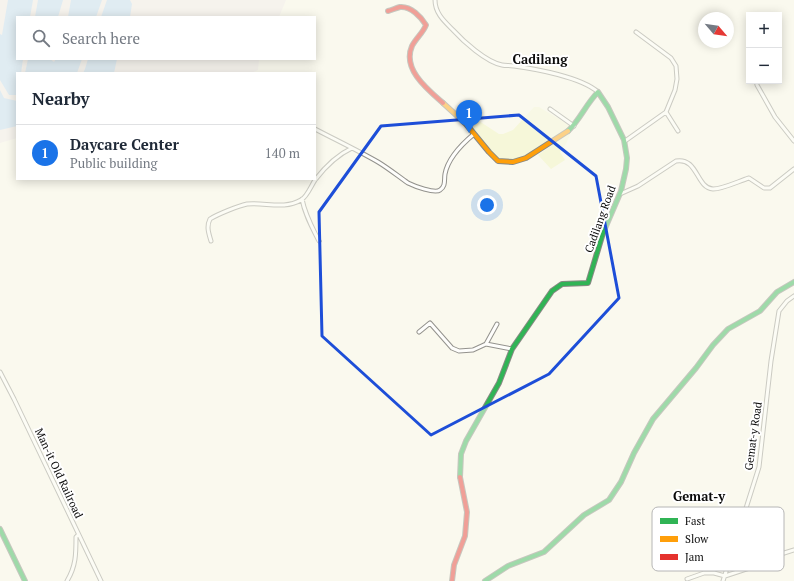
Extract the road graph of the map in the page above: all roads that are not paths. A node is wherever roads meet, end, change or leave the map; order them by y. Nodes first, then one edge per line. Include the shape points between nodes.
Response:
1 (434, 0) edge
2 (388, 11) dead end
3 (636, 32) dead end
4 (757, 84) edge
5 (598, 92) junction
6 (550, 109) dead end
7 (666, 112) junction
8 (574, 126) junction
9 (316, 130) edge
10 (678, 131) dead end
11 (474, 134) junction
12 (625, 141) junction
13 (794, 142) edge
14 (352, 148) junction
15 (794, 169) edge
16 (620, 194) junction
17 (302, 199) junction
18 (211, 241) dead end
19 (319, 241) dead end
20 (794, 282) edge
21 (794, 296) edge
22 (497, 324) dead end
23 (419, 332) dead end
24 (486, 344) junction
25 (512, 349) junction
26 (0, 372) edge
27 (747, 507) edge
28 (0, 529) edge
29 (78, 535) junction
30 (794, 550) edge
31 (784, 553) edge
32 (727, 571) edge
33 (741, 571) edge
34 (725, 576) junction
35 (687, 579) dead end
36 (25, 581) edge
37 (67, 581) edge
38 (101, 581) edge
39 (452, 581) edge
40 (485, 581) edge
41 (723, 581) edge

1 - 5 street via 440,17 470,47 494,62 565,77 586,84
2 - 11 main road via 402,6 424,20 426,29 417,38 409,54 409,62 424,85
3 - 7 street via 672,58 676,66 676,84
4 - 13 street via 775,117
5 - 8 main road via 591,98
5 - 12 main road, Cadilang Road via 605,100
6 - 8 street
7 - 10 street
7 - 12 street
8 - 11 main road via 537,153 517,162 498,161
9 - 14 street
11 - 14 street via 450,160 445,173 445,185 438,192 409,183
12 - 16 main road, Cadilang Road via 627,160
14 - 17 street via 342,153 329,166
15 - 16 street via 770,188 764,188 749,178 712,189 704,185 693,167 682,160
16 - 25 main road, Cadilang Road via 596,252 588,283 562,284 552,291
17 - 18 street via 277,206 246,204 216,215 208,223
17 - 19 street via 307,219
20 - 40 main road via 777,292 760,311 728,329 713,345 653,419 609,500 584,515 544,552 508,566
21 - 27 street, Gemat-y Road via 779,311 759,467
22 - 24 street
23 - 24 street via 430,322 452,348 459,351 473,350
24 - 25 street
25 - 39 main road, Cadilang Road via 499,383 461,454 460,474 467,512 465,536 454,565
26 - 29 street, Man-it Old Railroad
28 - 36 main road
29 - 37 street via 76,559
29 - 38 street, Man-it Old Railroad
30 - 31 street
32 - 34 street, Gemat-y Road
33 - 34 street
34 - 35 street via 714,573
34 - 41 street, Gemat-y Road

